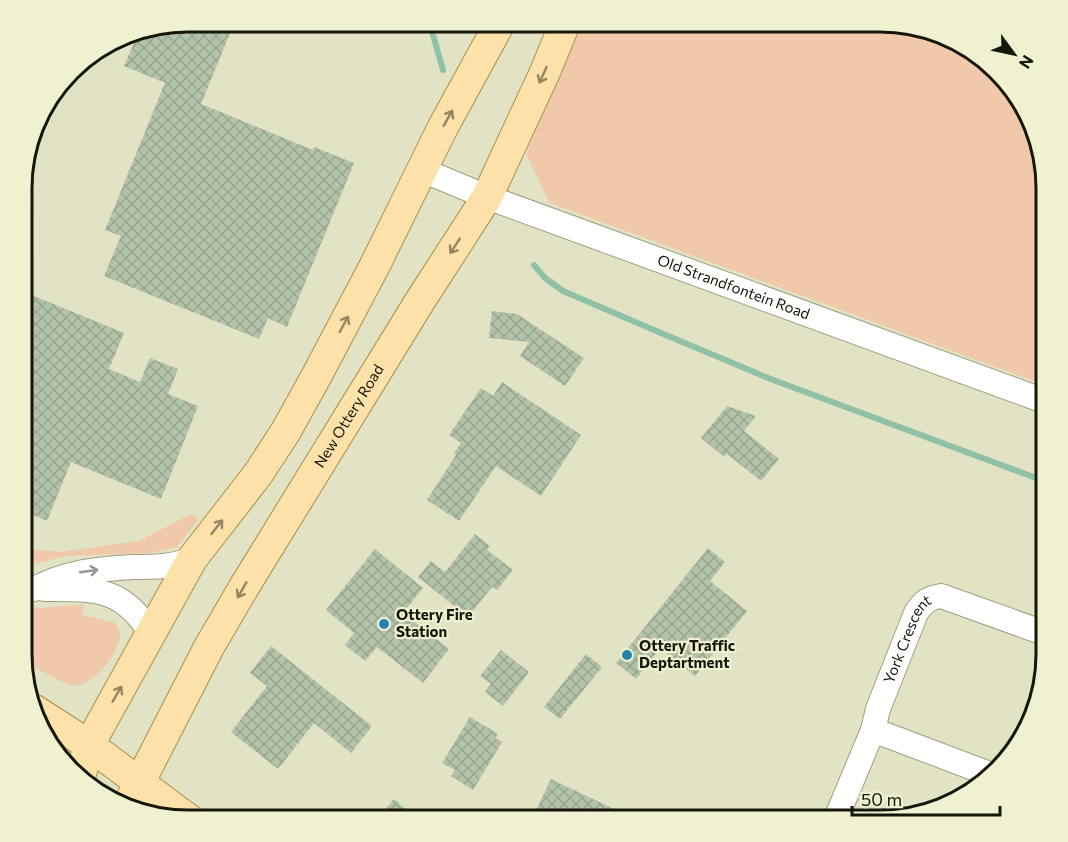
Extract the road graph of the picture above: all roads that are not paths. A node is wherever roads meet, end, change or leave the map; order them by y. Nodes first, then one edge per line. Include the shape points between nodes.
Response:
1 (495, 32) edge
2 (561, 32) edge
3 (422, 170) junction
4 (487, 197) junction
5 (1036, 398) edge
6 (192, 559) junction
7 (32, 588) edge
8 (32, 590) edge
9 (1036, 630) edge
10 (151, 634) junction
11 (45, 717) edge
12 (873, 730) junction
13 (89, 745) junction
14 (83, 770) edge
15 (983, 772) edge
16 (133, 796) edge
17 (160, 808) edge
18 (840, 810) edge

3 -> 1 main road
2 -> 4 main road, New Ottery Road
3 - 4 street, Old Strandfontein Road
6 -> 3 main road via 286,431
4 - 5 street, Old Strandfontein Road
4 -> 16 main road, New Ottery Road via 244,587
7 -> 6 street via 69,574 168,567
6 - 10 main road
8 - 10 street via 97,591 113,596 140,616
9 - 12 street, York Crescent via 956,600 930,598 916,613
13 -> 10 main road
11 - 13 main road
12 - 15 street
12 - 18 street
13 - 14 main road
13 - 16 main road
16 - 17 main road

